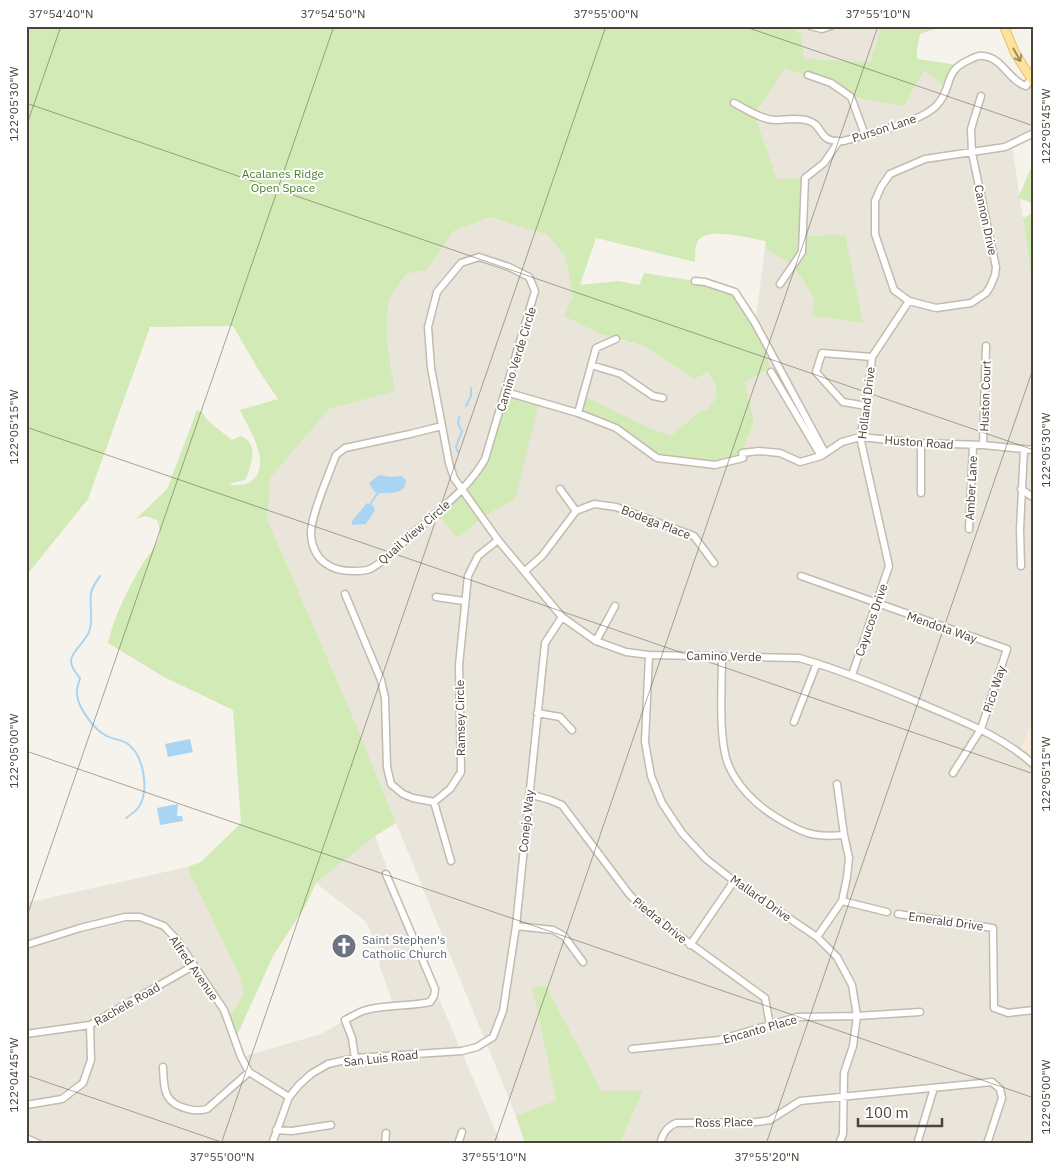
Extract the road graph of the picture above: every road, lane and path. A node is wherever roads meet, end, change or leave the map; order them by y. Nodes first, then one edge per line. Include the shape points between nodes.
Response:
1 (810, 26) edge
2 (831, 26) edge
3 (1004, 26) edge
4 (808, 75) dead end
5 (1033, 81) edge
6 (981, 96) dead end
7 (734, 103) dead end
8 (1034, 133) edge
9 (865, 134) junction
10 (839, 141) junction
11 (972, 153) junction
12 (695, 281) dead end
13 (780, 284) dead end
14 (909, 301) junction
15 (616, 339) dead end
16 (986, 346) dead end
17 (872, 357) junction
18 (591, 365) junction
19 (771, 372) dead end
20 (506, 392) junction
21 (663, 398) dead end
22 (867, 406) junction
23 (578, 413) junction
24 (442, 426) junction
25 (860, 437) junction
26 (921, 444) junction
27 (983, 445) junction
28 (973, 446) junction
29 (1024, 450) junction
30 (1034, 450) edge
31 (823, 455) junction
32 (560, 488) dead end
33 (1021, 488) junction
34 (461, 490) junction
35 (921, 493) dead end
36 (1034, 498) edge
37 (576, 511) junction
38 (968, 529) dead end
39 (498, 540) junction
40 (714, 563) dead end
41 (889, 566) joint
42 (1021, 566) dead end
43 (525, 571) junction
44 (801, 576) dead end
45 (345, 594) dead end
46 (436, 597) dead end
47 (464, 601) junction
48 (876, 604) junction
49 (615, 606) dead end
50 (562, 617) junction
51 (596, 641) junction
52 (1007, 649) joint
53 (649, 655) junction
54 (722, 656) junction
55 (817, 663) junction
56 (852, 675) junction
57 (536, 714) junction
58 (794, 722) dead end
59 (981, 729) junction
60 (572, 730) dead end
61 (1034, 765) edge
62 (952, 773) dead end
63 (837, 784) dead end
64 (529, 794) junction
65 (434, 802) junction
66 (844, 835) junction
67 (451, 860) dead end
68 (386, 874) dead end
69 (734, 881) junction
70 (842, 901) junction
71 (887, 912) dead end
72 (898, 914) dead end
73 (516, 926) junction
74 (817, 936) junction
75 (26, 945) edge
76 (690, 945) junction
77 (583, 962) dead end
78 (193, 966) junction
79 (1034, 1010) edge
80 (920, 1012) dead end
81 (857, 1016) junction
82 (770, 1024) junction
83 (90, 1025) junction
84 (497, 1028) joint
85 (26, 1034) edge
86 (632, 1048) dead end
87 (355, 1058) junction
88 (162, 1067) dead end
89 (249, 1072) junction
90 (934, 1088) junction
91 (289, 1097) junction
92 (844, 1097) junction
93 (26, 1105) edge
94 (331, 1125) dead end
95 (276, 1130) junction
96 (462, 1132) dead end
97 (386, 1133) dead end
98 (26, 1138) edge
99 (39, 1144) edge
100 (272, 1144) edge
101 (384, 1144) edge
102 (458, 1144) edge
103 (660, 1144) edge
104 (839, 1144) edge
105 (917, 1144) edge
106 (987, 1144) edge

1 - 2 street via 822,29
3 -> 5 main road
4 - 9 street via 831,83 851,97
5 - 9 street, Purson Lane via 1026,86 1019,84 995,60 978,56 953,70 944,96 935,107 921,116
6 - 11 street, Cannon Drive via 971,129
7 - 10 street, Purson Lane via 772,120 808,120 815,124 822,136
8 - 11 street via 1005,147
9 - 10 street, Purson Lane
10 - 13 street via 824,163 805,178 802,252
11 - 14 street, Cannon Drive via 996,267 990,287 971,303 936,308
11 - 14 street via 924,159 890,174 875,201 875,234 894,290
12 - 31 street via 735,292 755,323
14 - 17 street, Holland Drive
15 - 18 street via 596,348
16 - 27 street, Huston Court
17 - 22 street, Holland Drive
17 - 22 street via 822,353 816,372 843,402
18 - 21 street via 621,374 653,396
18 - 23 street
19 - 31 street
20 - 23 street, Huston Road
20 - 24 street, Camino Verde Circle via 535,291 529,276 480,257 462,263 437,292 428,327 431,368
20 - 34 street, Camino Verde Circle via 485,459 477,474
22 - 25 street, Holland Drive
23 - 31 street, Huston Road via 616,428 657,458 715,465 738,461 743,458 742,453 759,451 780,454 800,462
24 - 34 street, Camino Verde Circle via 449,463
24 - 34 street, Quail View Circle via 345,448 336,455 312,523 311,536 318,556 331,568 369,570
25 - 26 street, Huston Road
25 - 31 street, Huston Road via 842,442
25 - 41 street, Holland Drive
26 - 28 street, Huston Road
26 - 35 street
27 - 28 street, Huston Road
27 - 29 street, Huston Road
28 - 38 street, Amber Lane
29 - 30 street, Huston Road
29 - 33 street
32 - 37 street
33 - 36 street
33 - 42 street
34 - 39 street, Camino Verde
37 - 40 street, Bodega Place via 594,504 616,507 694,536
37 - 43 street via 542,556
39 - 43 street, Camino Verde
39 - 47 street, Ramsey Circle via 478,556 468,576
41 - 48 street, Cayucos Drive
43 - 50 street, Camino Verde
44 - 48 street, Mendota Way
45 - 65 street via 381,680 391,784 403,794
46 - 47 street
47 - 65 street, Ramsey Circle via 459,665 460,772 450,789
48 - 52 street, Mendota Way
48 - 56 street, Cayucos Drive
49 - 51 street
50 - 51 street, Camino Verde
50 - 57 street, Conejo Way via 545,643
51 - 53 street, Camino Verde via 626,652
52 - 59 street, Pico Way
53 - 54 street, Camino Verde
53 - 69 street, Mallard Drive via 645,742 651,776 662,803 682,833 706,859
54 - 55 street, Camino Verde via 799,658
54 - 66 street via 722,737 727,762 735,778 750,797 799,831 823,837
55 - 56 street, Camino Verde
55 - 58 street
56 - 59 street, Camino Verde
57 - 60 street via 560,717
57 - 64 street, Conejo Way
59 - 61 street, Camino Verde via 1004,741
59 - 62 street, Pico Way
63 - 66 street
64 - 73 street, Conejo Way
64 - 76 street, Piedra Drive via 562,805 629,894
65 - 67 street
66 - 70 street via 849,858
68 - 87 street via 435,989 434,996 430,1002 362,1011 346,1020
69 - 74 street, Mallard Drive
69 - 76 street
70 - 71 street
70 - 74 street
72 - 79 street, Emerald Drive via 993,928 994,1008 1008,1013
73 - 77 street via 553,930 564,936
73 - 84 street, Conejo Way via 503,1011
74 - 81 street, Mallard Drive via 837,956 852,985
75 - 78 street, Alfred Avenue via 80,928 140,917 164,926
76 - 82 street, Piedra Drive via 765,998
78 - 83 street, Rachele Road
78 - 89 street, Alfred Avenue via 224,1010
80 - 81 street, Encanto Place
81 - 82 street, Encanto Place via 797,1017
81 - 92 street, Mallard Drive via 854,1046 844,1073
82 - 86 street, Encanto Place via 719,1040
83 - 85 street, Rachele Road
83 - 93 street via 91,1060 83,1083 62,1099
84 - 87 street, San Luis Road via 493,1037 477,1047 462,1051
87 - 91 street, San Luis Road via 328,1064 316,1071
88 - 89 street via 164,1087 172,1104 199,1112 207,1109
89 - 91 street
90 - 92 street, Ross Place
90 - 105 street
90 - 106 street, Ross Place via 992,1082 1000,1089 1002,1098
91 - 95 street, San Luis Road
92 - 103 street, Ross Place via 800,1101 770,1120 676,1123 663,1132
92 - 104 street, Mallard Drive
94 - 95 street
95 - 100 street, San Luis Road
96 - 102 street
97 - 101 street
98 - 99 street

